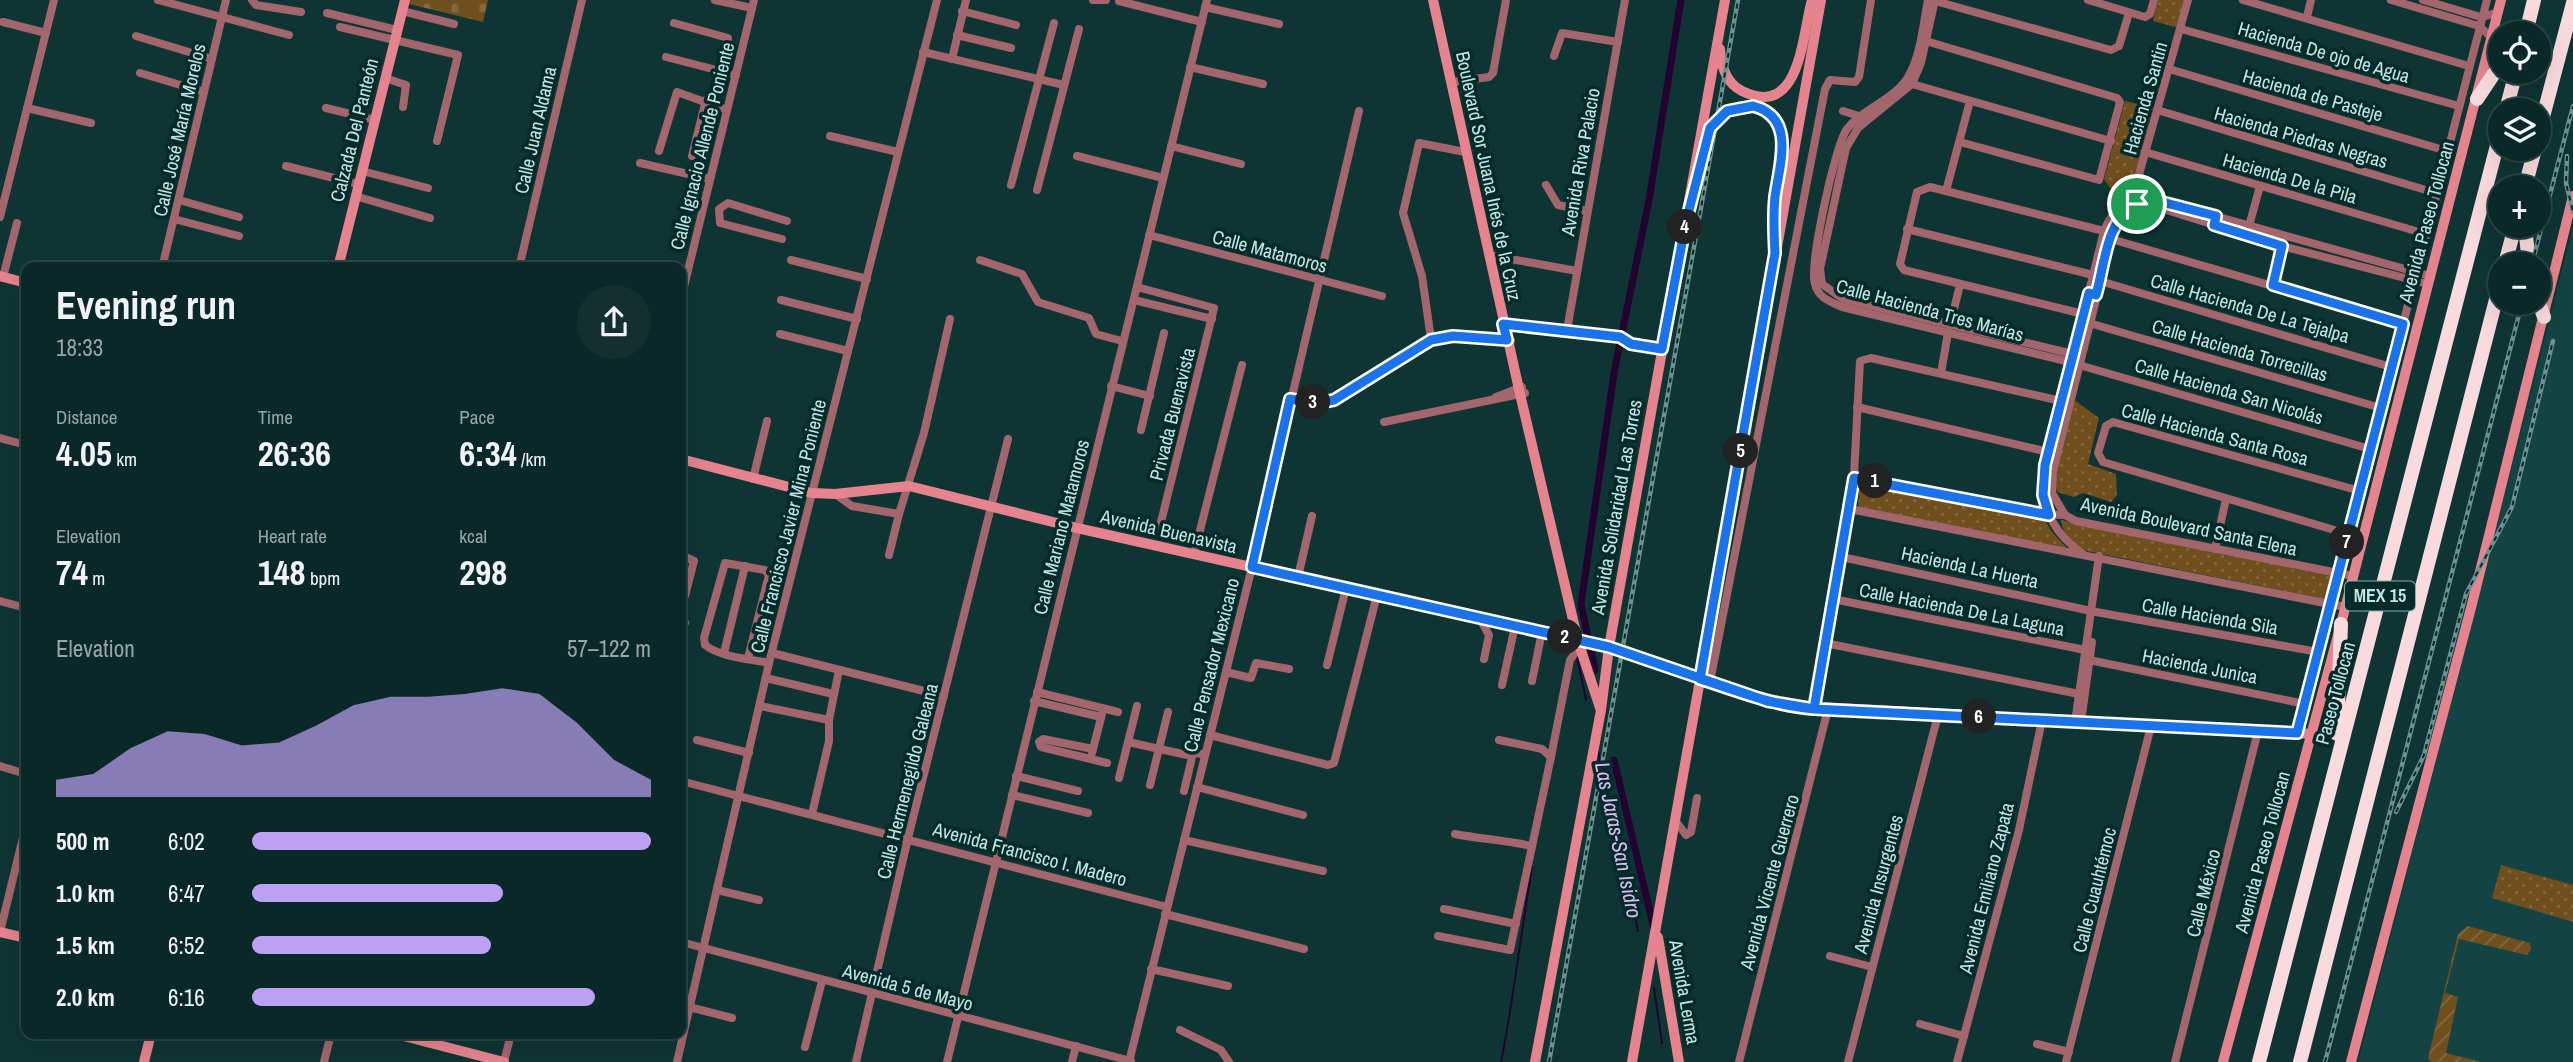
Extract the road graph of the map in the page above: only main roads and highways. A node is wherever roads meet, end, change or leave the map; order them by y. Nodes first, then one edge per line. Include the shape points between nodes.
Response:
1 (1433, 0) edge
2 (1440, 0) edge
3 (1725, 0) edge
4 (1812, 0) edge
5 (1821, 0) edge
6 (2501, 0) edge
7 (2573, 3) edge
8 (2533, 4) edge
9 (404, 6) edge
10 (2525, 21) edge
11 (1719, 36) junction
12 (1455, 81) junction
13 (2488, 82) edge
14 (2548, 98) edge
15 (2477, 99) junction
16 (2493, 161) edge
17 (2573, 196) edge
18 (1686, 222) junction
19 (1775, 253) junction
20 (339, 262) edge
21 (2551, 274) edge
22 (1, 276) edge
23 (21, 282) edge
24 (2492, 315) edge
25 (2540, 315) edge
26 (1506, 323) junction
27 (686, 460) edge
28 (2341, 624) junction
29 (1584, 642) junction
30 (1609, 647) junction
31 (1705, 681) junction
32 (1601, 710) junction
33 (2312, 734) junction
34 (2334, 774) junction
35 (1657, 927) junction
36 (0, 932) edge
37 (21, 938) edge
38 (150, 1039) edge
39 (415, 1039) edge
40 (144, 1062) edge
41 (504, 1062) edge
42 (1535, 1062) edge
43 (1632, 1062) edge
44 (1679, 1062) edge
45 (2223, 1062) edge
46 (2259, 1062) edge
47 (2300, 1062) edge
48 (2351, 1062) edge

1 - 12 main road, Boulevard Sor Juana Inés de la Cruz
2 - 12 main road, Boulevard Sor Juana Inés de la Cruz
3 - 11 main road, Avenida Solidaridad Las Torres
4 - 11 main road via 1794,74 1777,92 1754,96 1734,86 1722,66
5 - 19 main road
6 - 15 main road, Avenida Paseo Tollocan
7 - 14 highway
8 - 10 highway
9 - 20 main road, Calzada Del Panteón
11 - 18 main road, Avenida Solidaridad Las Torres
12 - 26 main road, Boulevard Sor Juana Inés de la Cruz
12 - 26 main road, Boulevard Sor Juana Inés de la Cruz via 1465,152
13 - 15 highway
15 - 28 main road, Avenida Paseo Tollocan
16 - 34 highway, Paseo Tollocan / MEX 15
17 - 21 main road
18 - 19 main road via 1713,123 1732,109 1760,107 1774,119 1783,136 1775,198
18 - 30 main road, Avenida Solidaridad Las Torres
19 - 31 main road
22 - 23 main road
24 - 47 highway, MEX 15
25 - 48 main road
26 - 29 main road, Boulevard Sor Juana Inés de la Cruz
27 - 29 main road, Avenida Buenavista via 812,493 909,486
28 - 33 main road, Avenida Paseo Tollocan
28 - 34 highway
29 - 30 main road, Avenida Buenavista
29 - 32 main road, Boulevard Sor Juana Inés de la Cruz
30 - 31 main road, Avenida Buenavista
30 - 32 main road, Avenida Solidaridad Las Torres
31 - 33 main road, Avenida Buenavista via 1784,705 1814,709
31 - 35 main road
32 - 42 main road, Avenida Solidaridad Las Torres
33 - 45 main road, Avenida Paseo Tollocan
34 - 46 highway, Paseo Tollocan / MEX 15
35 - 43 main road
35 - 44 main road, Avenida Lerma
36 - 37 main road
38 - 40 main road
39 - 41 main road

